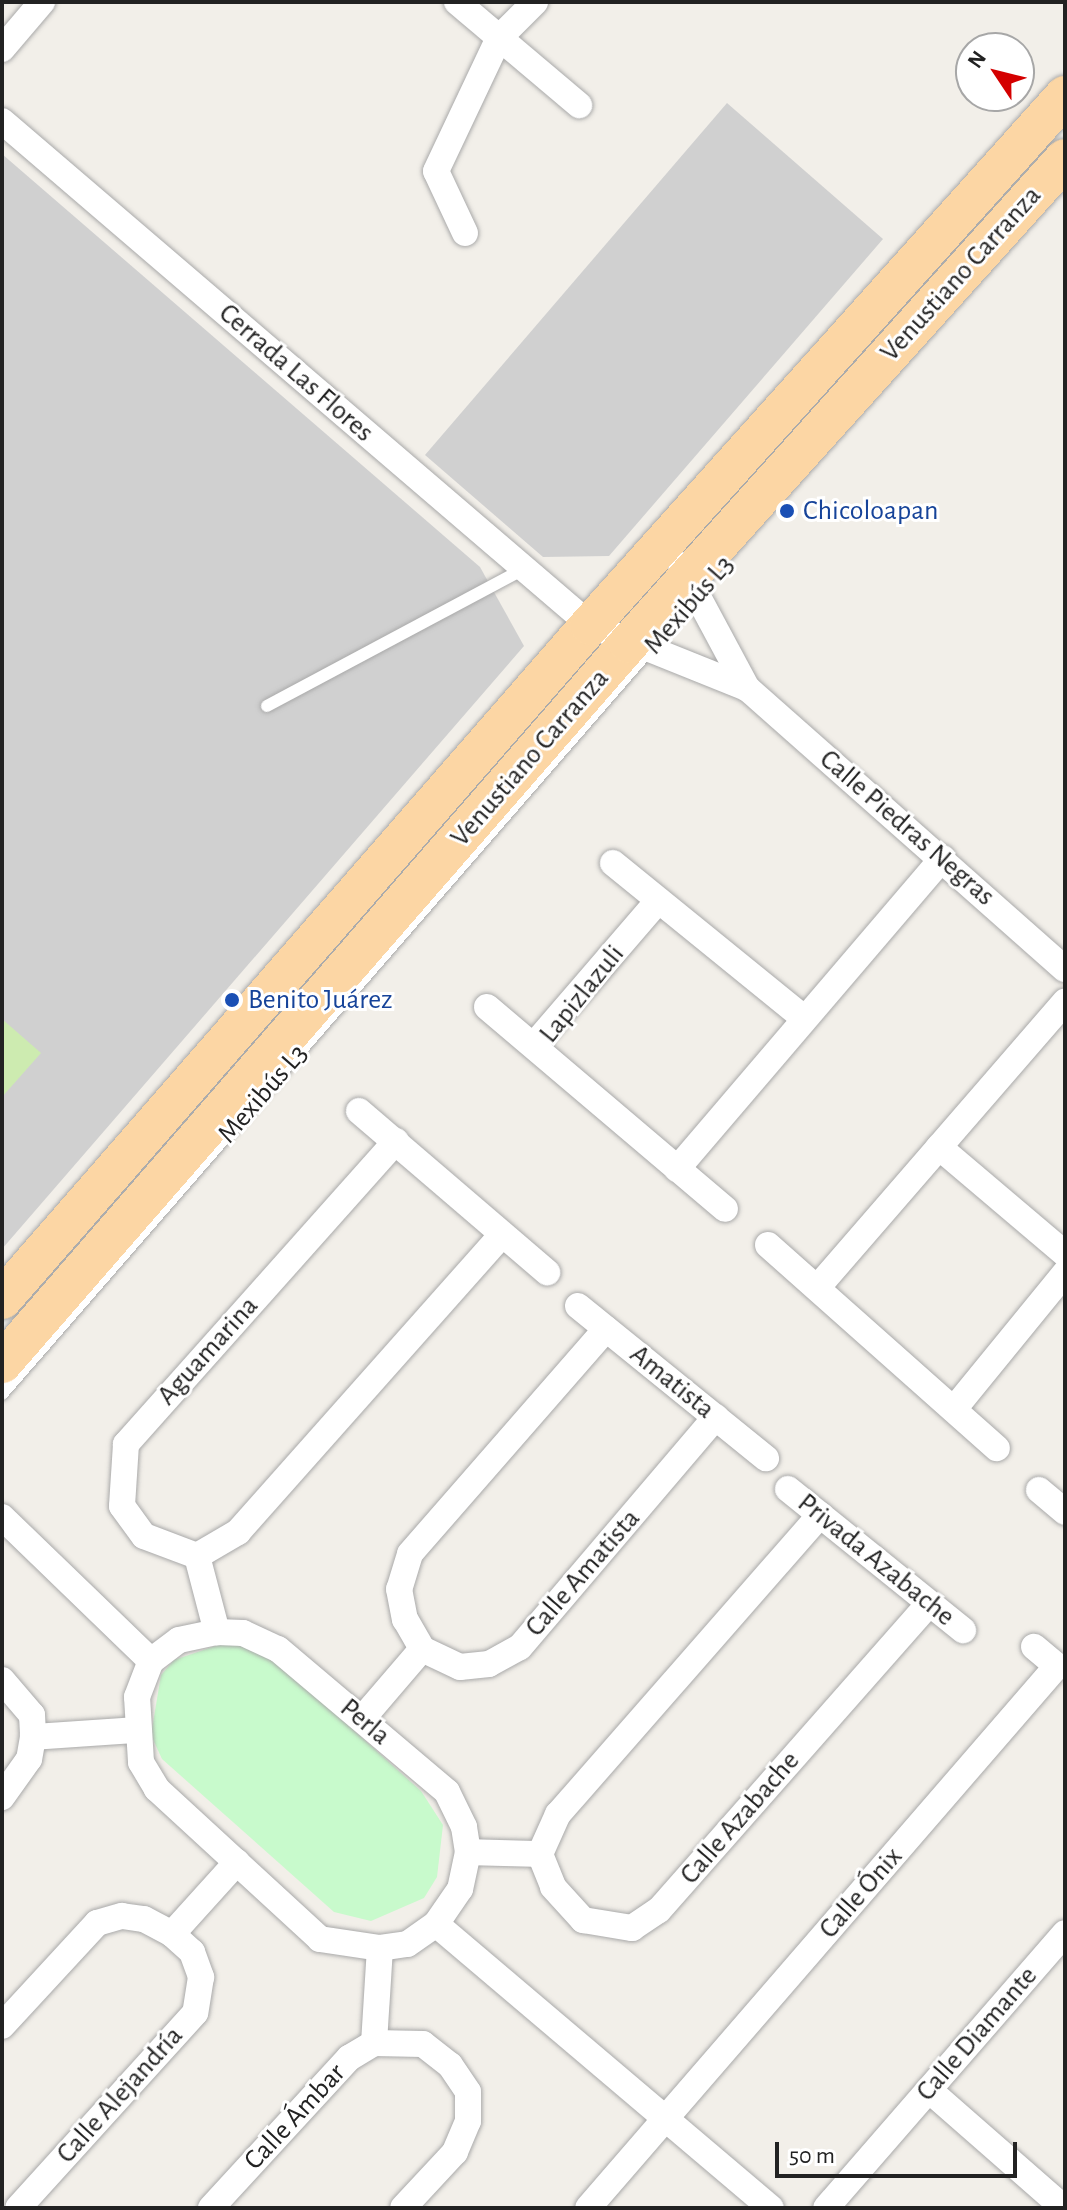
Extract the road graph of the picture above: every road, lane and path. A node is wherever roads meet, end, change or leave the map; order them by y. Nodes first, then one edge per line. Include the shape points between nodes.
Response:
1 (42, 2) edge
2 (457, 2) edge
3 (535, 2) edge
4 (499, 38) junction
5 (2, 49) edge
6 (1065, 76) edge
7 (1065, 96) edge
8 (579, 105) dead end
9 (2, 121) edge
10 (1065, 159) edge
11 (465, 233) dead end
12 (862, 299) dead end
13 (830, 334) dead end
14 (664, 543) junction
15 (524, 569) junction
16 (696, 589) junction
17 (585, 621) junction
18 (646, 644) junction
19 (747, 688) junction
20 (267, 706) dead end
21 (943, 858) junction
22 (613, 863) dead end
23 (658, 901) junction
24 (1065, 969) edge
25 (1065, 1002) edge
26 (487, 1007) dead end
27 (804, 1018) junction
28 (534, 1045) junction
29 (359, 1111) dead end
30 (396, 1141) junction
31 (939, 1147) junction
32 (677, 1169) junction
33 (725, 1209) dead end
34 (502, 1235) junction
35 (768, 1245) dead end
36 (1065, 1254) edge
37 (547, 1272) dead end
38 (1065, 1273) edge
39 (2, 1278) edge
40 (817, 1288) junction
41 (2, 1299) edge
42 (578, 1306) dead end
43 (606, 1329) junction
44 (2, 1363) edge
45 (2, 1394) edge
46 (954, 1409) junction
47 (716, 1417) junction
48 (997, 1448) dead end
49 (766, 1458) dead end
50 (788, 1489) dead end
51 (1039, 1490) dead end
52 (1065, 1512) edge
53 (820, 1515) junction
54 (2, 1517) edge
55 (197, 1556) junction
56 (929, 1604) junction
57 (963, 1630) dead end
58 (217, 1632) junction
59 (1034, 1647) dead end
60 (422, 1649) junction
61 (151, 1661) junction
62 (2, 1680) edge
63 (362, 1719) junction
64 (136, 1730) junction
65 (33, 1737) junction
66 (2, 1797) edge
67 (468, 1852) junction
68 (540, 1854) junction
69 (237, 1862) junction
70 (436, 1924) junction
71 (1065, 1933) edge
72 (172, 1934) junction
73 (380, 1948) junction
74 (2, 2026) edge
75 (374, 2043) junction
76 (929, 2090) junction
77 (666, 2120) junction
78 (18, 2208) edge
79 (211, 2208) edge
80 (403, 2208) edge
81 (588, 2208) edge
82 (771, 2208) edge
83 (826, 2208) edge
84 (1064, 2208) edge

1 - 5 street
2 - 4 street
3 - 4 street
4 - 8 street
4 - 11 street via 436,171
6 - 12 lane
7 - 14 main road, Venustiano Carranza
9 - 15 street, Cerrada Las Flores
10 - 16 main road, Venustiano Carranza
13 - 17 lane
14 - 16 street, Calle Piedras Negras
14 - 17 main road, Venustiano Carranza
15 - 17 street, Cerrada Las Flores
15 - 20 lane
16 - 18 main road, Venustiano Carranza
16 - 19 street, Calle Piedras Negras
17 - 18 street, Calle Piedras Negras
17 - 39 lane
17 - 41 main road, Venustiano Carranza
18 - 19 street, Calle Piedras Negras
18 - 44 main road, Venustiano Carranza
18 - 45 lane, Mexibús L3
19 - 21 street, Calle Piedras Negras
21 - 24 street, Calle Piedras Negras
21 - 27 street
22 - 23 street
23 - 27 street
23 - 28 street, Lapizlazuli
25 - 31 street
26 - 28 street
27 - 32 street
28 - 32 street, Lapizlazuli
29 - 30 street
30 - 34 street
30 - 55 street, Aguamarina via 126,1444 122,1506 144,1536
31 - 36 street
31 - 40 street
32 - 33 street, Lapizlazuli
34 - 37 street
34 - 55 street via 238,1532
35 - 40 street
38 - 46 street
40 - 46 street
42 - 43 street, Amatista
43 - 47 street, Amatista
43 - 60 street via 410,1554 399,1589 405,1619
46 - 48 street
47 - 49 street, Amatista
47 - 60 street, Calle Amatista via 520,1647 489,1664 460,1667
50 - 53 street, Privada Azabache
51 - 52 street
53 - 56 street, Privada Azabache
53 - 68 street via 558,1814
54 - 61 street
55 - 58 street
56 - 57 street, Privada Azabache
56 - 68 street, Calle Azabache via 659,1910 632,1928 583,1920 553,1887
58 - 61 street, Perla via 179,1640
58 - 63 street, Perla via 243,1633 278,1649
59 - 77 street, Calle Ónix via 1057,1666
60 - 63 street
61 - 64 street, Perla via 137,1697
62 - 65 street via 32,1715
63 - 67 street, Perla via 447,1792 464,1827
64 - 65 street
64 - 69 street, Perla via 141,1762 157,1789
65 - 66 street via 29,1759
67 - 68 street
67 - 70 street, Perla via 460,1889
69 - 72 street
69 - 73 street, Perla via 320,1939
70 - 73 street, Perla via 407,1944
70 - 77 street
71 - 76 street, Calle Diamante
72 - 74 street, Calle Alejandría via 144,1919 122,1916 97,1923
72 - 78 street, Calle Alejandría via 192,1952 201,1977 195,2013
73 - 75 street
75 - 79 street, Calle Ámbar via 349,2058
75 - 80 street, Calle Ámbar via 423,2044 450,2065 468,2092 468,2121 455,2152
76 - 83 street, Calle Diamante
76 - 84 street
77 - 81 street, Calle Ónix
77 - 82 street

